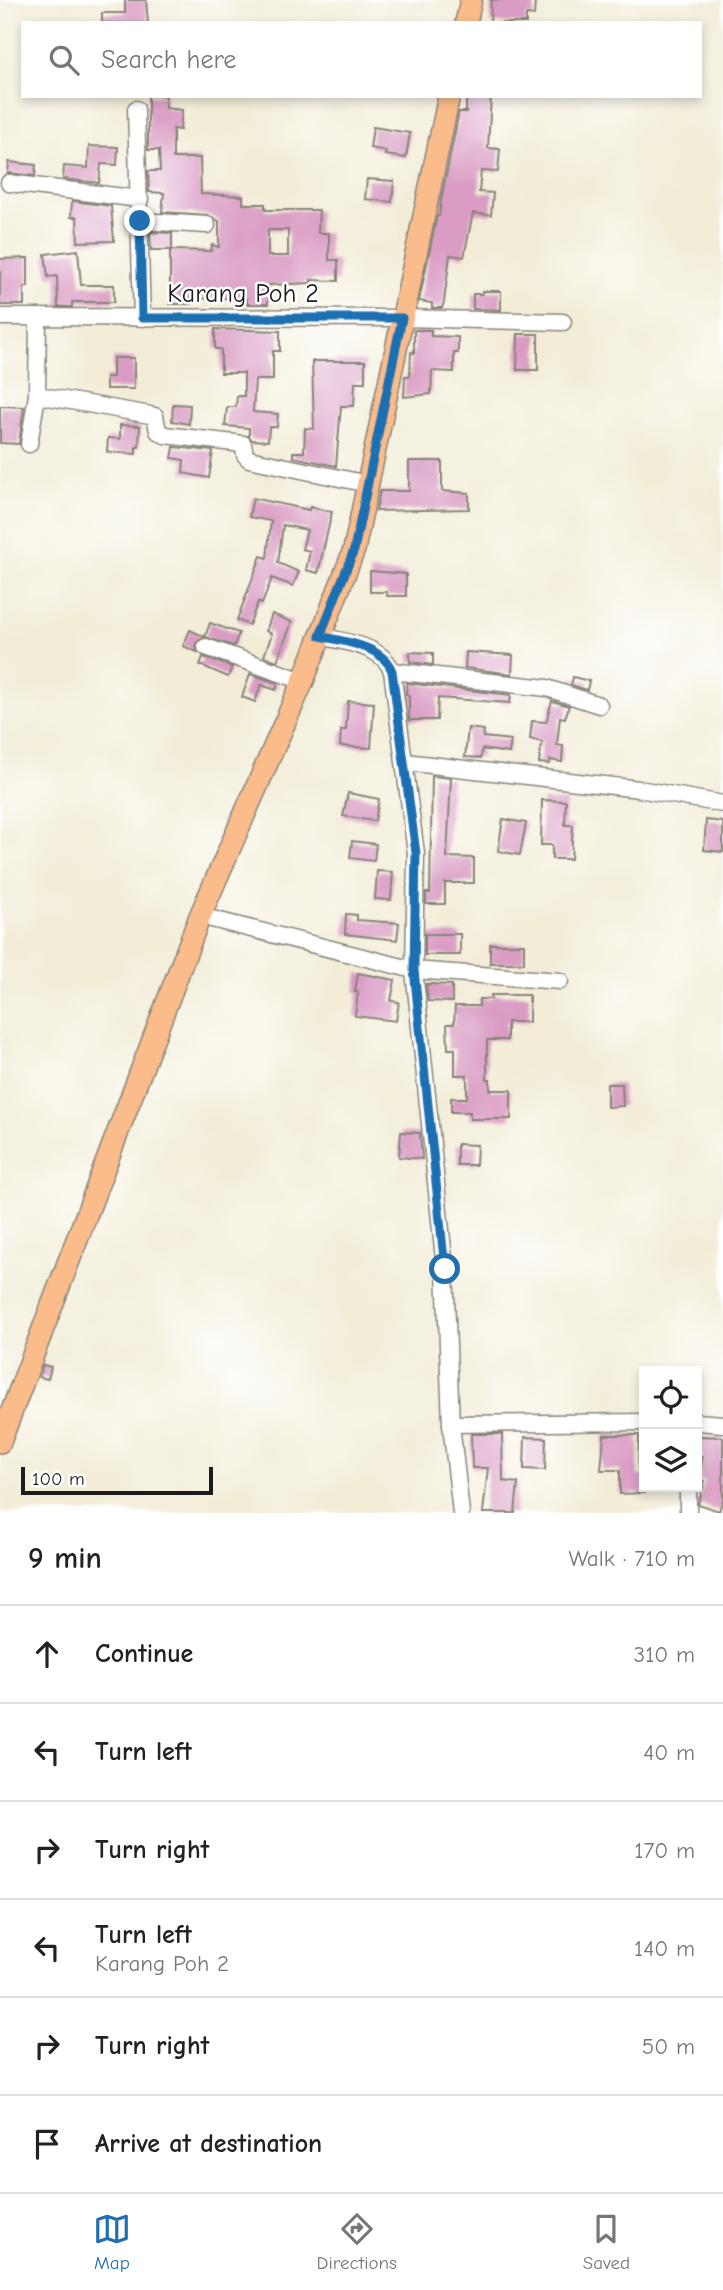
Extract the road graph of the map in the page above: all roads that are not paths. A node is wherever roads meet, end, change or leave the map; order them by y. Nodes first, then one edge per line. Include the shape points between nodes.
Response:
1 (471, 0) edge
2 (466, 21) edge
3 (449, 98) edge
4 (136, 109) dead end
5 (9, 183) dead end
6 (140, 199) junction
7 (140, 221) junction
8 (207, 225) dead end
9 (0, 317) edge
10 (38, 317) junction
11 (142, 318) junction
12 (402, 318) junction
13 (563, 322) dead end
14 (37, 395) junction
15 (29, 444) dead end
16 (368, 484) junction
17 (320, 636) junction
18 (206, 648) dead end
19 (392, 671) junction
20 (303, 681) junction
21 (599, 705) dead end
22 (405, 762) junction
23 (723, 804) edge
24 (200, 916) junction
25 (414, 970) junction
26 (560, 981) dead end
27 (702, 1422) edge
28 (639, 1423) edge
29 (451, 1424) junction
30 (723, 1424) edge
31 (0, 1442) edge
32 (688, 1492) edge
33 (461, 1513) edge
34 (688, 1513) edge

1 - 2 main road
3 - 12 main road
4 - 6 street
5 - 6 street
6 - 7 street
7 - 8 street
7 - 11 street
9 - 10 street, Karang Poh 2
10 - 11 street, Karang Poh 2
10 - 14 street
11 - 12 street, Karang Poh 2
12 - 13 street, Karang Poh 2
12 - 16 main road
14 - 15 street
14 - 16 street via 150,415 165,435 243,444 248,459
16 - 17 main road via 354,550
17 - 19 street via 379,653
17 - 20 main road
18 - 20 street
19 - 21 street via 547,688
19 - 22 street
20 - 24 main road
22 - 23 street via 639,789
22 - 25 street via 416,853
24 - 25 street
24 - 31 main road
25 - 26 street
25 - 29 street via 445,1269
27 - 30 street
28 - 29 street
29 - 33 street
32 - 34 street

